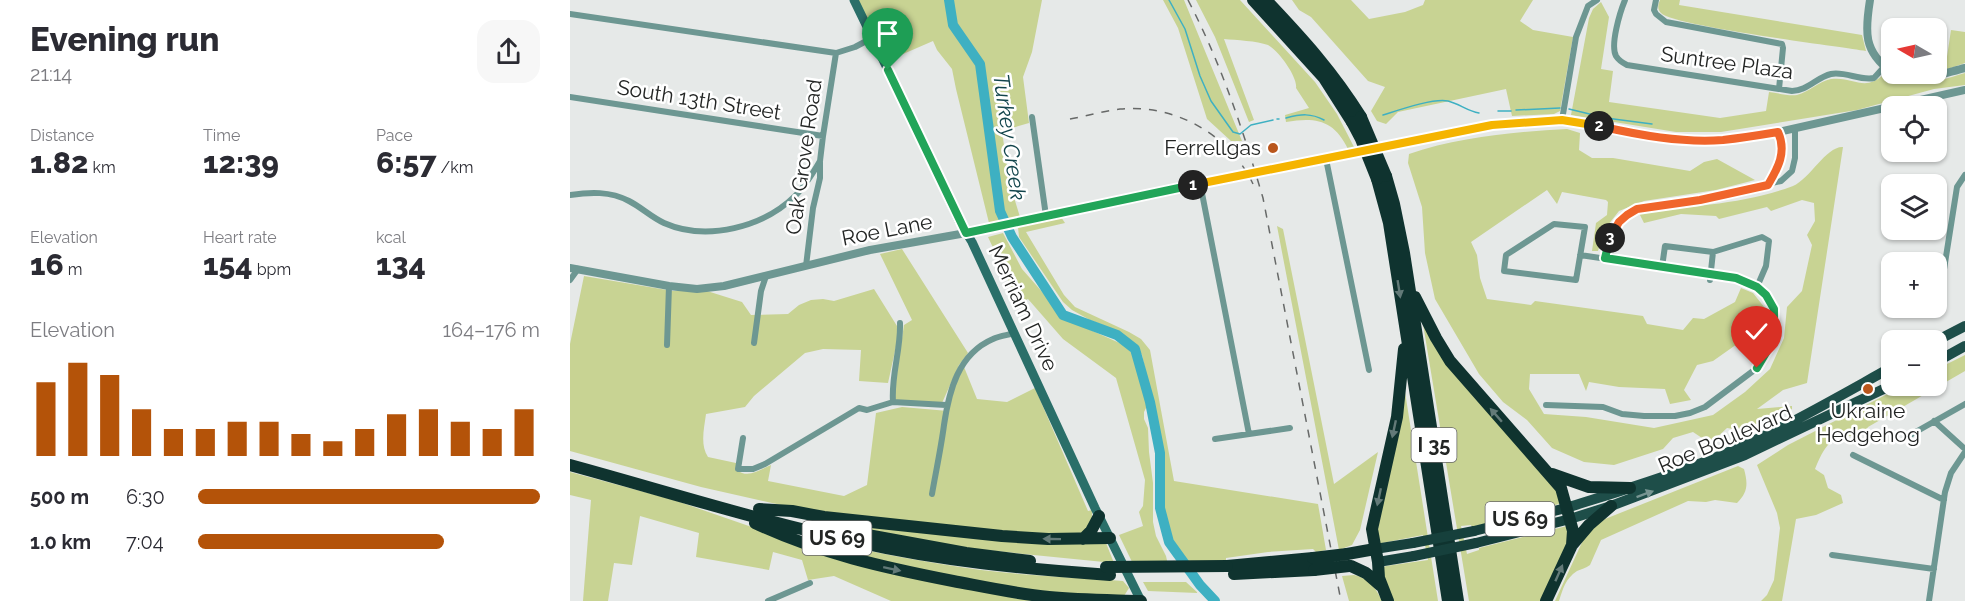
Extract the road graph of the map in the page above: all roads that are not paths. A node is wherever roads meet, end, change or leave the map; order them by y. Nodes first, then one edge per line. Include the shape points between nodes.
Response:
1 (854, 0) edge
2 (1252, 0) edge
3 (1266, 0) edge
4 (1597, 0) edge
5 (1624, 0) edge
6 (1656, 0) edge
7 (1870, 0) edge
8 (570, 14) edge
9 (872, 38) junction
10 (836, 53) junction
11 (1881, 64) edge
12 (1965, 68) edge
13 (1881, 70) edge
14 (1947, 73) edge
15 (1779, 89) junction
16 (1965, 90) edge
17 (570, 97) edge
18 (1032, 117) dead end
19 (1356, 120) junction
20 (1562, 120) junction
21 (1795, 129) junction
22 (1778, 132) junction
23 (823, 136) junction
24 (1796, 144) junction
25 (1782, 146) junction
26 (1326, 159) junction
27 (820, 161) junction
28 (1965, 175) edge
29 (1381, 177) junction
30 (1200, 183) junction
31 (1768, 185) junction
32 (570, 195) edge
33 (1046, 216) junction
34 (966, 233) junction
35 (1713, 252) junction
36 (1947, 252) edge
37 (1580, 255) junction
38 (1605, 258) junction
39 (806, 266) junction
40 (1662, 267) junction
41 (574, 268) edge
42 (766, 276) junction
43 (1710, 277) junction
44 (570, 280) edge
45 (669, 286) junction
46 (1757, 287) junction
47 (1410, 288) junction
48 (900, 324) dead end
49 (1965, 326) edge
50 (1405, 330) junction
51 (1016, 333) junction
52 (1947, 335) edge
53 (754, 343) dead end
54 (667, 345) dead end
55 (1965, 346) edge
56 (1947, 356) edge
57 (1369, 370) dead end
58 (1881, 373) edge
59 (1881, 390) edge
60 (893, 402) junction
61 (1965, 404) edge
62 (946, 405) junction
63 (1546, 405) dead end
64 (1934, 421) junction
65 (1290, 428) dead end
66 (1249, 434) junction
67 (744, 438) dead end
68 (1905, 438) dead end
69 (1215, 439) dead end
70 (1965, 451) edge
71 (1854, 455) dead end
72 (570, 457) edge
73 (570, 465) edge
74 (1548, 473) junction
75 (1630, 488) junction
76 (932, 494) dead end
77 (1944, 500) junction
78 (719, 506) junction
79 (1611, 506) junction
80 (759, 509) junction
81 (1568, 513) junction
82 (1099, 516) junction
83 (1372, 529) junction
84 (1110, 538) junction
85 (1083, 539) junction
86 (1572, 545) junction
87 (1375, 549) junction
88 (1832, 555) dead end
89 (1351, 559) junction
90 (1378, 562) junction
91 (1934, 569) junction
92 (1108, 571) junction
93 (810, 584) dead end
94 (1382, 586) junction
95 (768, 601) edge
96 (1141, 601) edge
97 (1388, 601) edge
98 (1448, 601) edge
99 (1458, 601) edge
100 (1546, 601) edge
101 (1929, 601) edge

1 - 9 main road, Merriam Drive
2 - 19 highway, I 35 via 1324,78
3 - 19 highway, I 35 via 1341,86
4 - 20 street via 1588,6 1576,37
5 - 15 street, Suntree Plaza via 1614,45 1620,62
6 - 15 street via 1654,10 1666,22 1782,44
7 - 11 street via 1866,33
8 - 10 street
9 - 10 street
9 - 34 main road, Merriam Drive
10 - 23 street, Oak Grove Road
12 - 14 street
13 - 15 street, Suntree Plaza via 1874,78 1833,74 1798,91
16 - 21 street, Roe Lane
17 - 23 street, South 13th Street
18 - 33 street
19 - 29 highway, I 35, bridge via 1361,140
20 - 22 street, Roe Lane via 1677,139 1722,140
20 - 26 street, Roe Lane via 1492,125
21 - 22 street, Roe Lane
21 - 24 street
22 - 25 street
23 - 27 street, Oak Grove Road
24 - 25 street
24 - 31 street via 1792,171 1781,181
25 - 31 street via 1780,165
26 - 30 street, Roe Lane
26 - 57 street
27 - 32 street via 796,195 776,212 734,228 686,230 664,223 615,195
27 - 39 street, Oak Grove Road
28 - 36 street via 1958,187
29 - 47 highway, I 35 via 1400,229
29 -> 50 highway, I 35
30 - 33 street, Roe Lane
30 - 66 street
31 - 38 street via 1637,209 1612,232
33 - 34 street, Roe Lane
34 - 39 street, Roe Lane
34 - 51 main road, Merriam Drive
35 - 40 street via 1665,246
35 - 43 street
35 - 46 street via 1762,237 1768,241 1766,266
37 - 37 street via 1585,227 1554,224 1506,255 1504,271 1576,280
37 - 38 street
38 - 40 street
39 - 42 street, Roe Lane
40 - 43 street
41 - 44 street
41 - 45 street, Roe Lane
42 - 45 street, Roe Lane via 697,289
42 - 53 street
43 - 46 street via 1736,278
45 - 54 street
46 - 63 street via 1774,309 1770,346 1757,368 1705,407 1675,416 1654,416 1622,414 1597,406
74 -> 47 highway via 1450,361
47 - 99 highway, I 35
48 - 60 street
49 - 52 main road
50 -> 83 highway via 1397,417
50 - 98 highway, I 35
51 - 62 street via 993,339 966,359
51 - 82 main road, Merriam Drive
55 - 56 main road
58 - 75 main road, Roe Boulevard via 1718,457
79 -> 59 main road, Roe Boulevard via 1745,455
60 - 62 street
60 - 67 street via 867,410 859,408 753,469 738,469
61 - 64 street
62 - 76 street
64 - 68 street
64 - 70 street
65 - 66 street
66 - 69 street
70 - 77 street via 1951,473
71 - 77 street
72 - 80 highway, US 69
73 - 78 highway, US 69
74 - 75 highway via 1589,486
74 - 81 highway via 1561,488
75 - 81 main road, Roe Boulevard
77 - 91 street
78 - 92 highway, US 69 via 858,543 955,561
78 -> 96 highway via 795,539 885,567 1047,597
79 - 81 main road, Roe Boulevard
79 - 86 highway
85 -> 80 highway via 1002,536
80 - 92 highway, US 69 via 826,528 903,543
81 - 86 highway, US 69
81 - 87 highway, US 69, bridge
81 - 90 highway, bridge via 1476,543
82 - 84 main road, Merriam Drive
82 - 85 highway
83 - 87 highway
83 - 89 highway
84 - 85 highway
84 - 96 main road, Merriam Drive
100 -> 86 highway, US 69
87 - 89 highway, US 69
87 - 90 highway
88 - 91 street
89 - 90 highway
89 - 92 highway, US 69, bridge via 1228,570
89 - 94 highway
90 - 94 highway
91 - 101 street
93 - 95 street
94 - 97 highway

